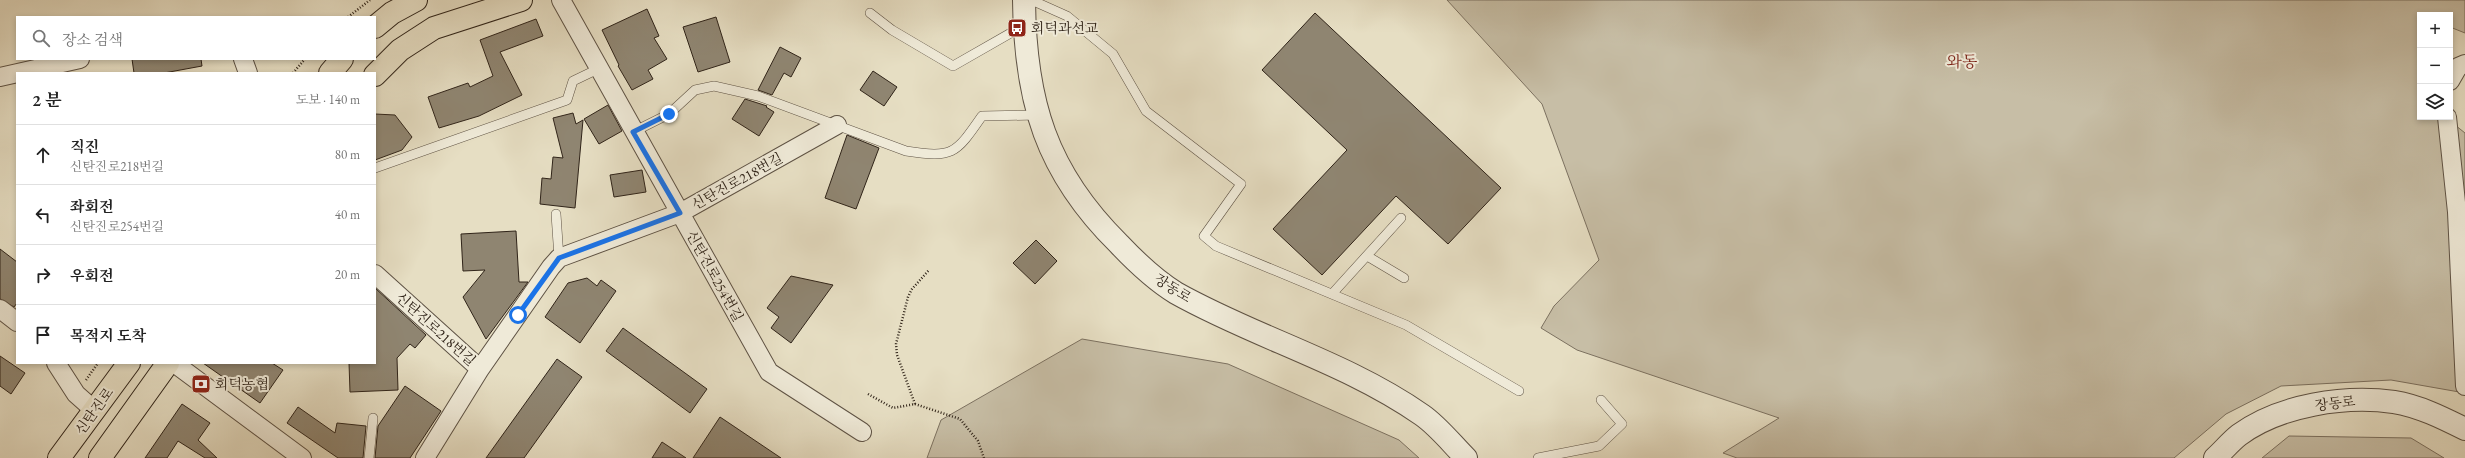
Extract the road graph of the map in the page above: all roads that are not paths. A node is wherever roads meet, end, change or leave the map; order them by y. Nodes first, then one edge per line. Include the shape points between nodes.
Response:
1 (416, 0) edge
2 (521, 0) edge
3 (561, 0) edge
4 (1024, 0) edge
5 (1030, 0) edge
6 (870, 13) dead end
7 (1024, 25) junction
8 (376, 26) edge
9 (76, 60) edge
10 (243, 60) edge
11 (341, 60) edge
12 (2465, 64) edge
13 (598, 69) junction
14 (22, 72) edge
15 (248, 72) edge
16 (331, 72) edge
17 (16, 73) edge
18 (376, 74) edge
19 (2453, 76) edge
20 (0, 77) edge
21 (1037, 115) junction
22 (2447, 120) edge
23 (837, 125) junction
24 (633, 132) junction
25 (376, 168) edge
26 (680, 213) junction
27 (556, 214) dead end
28 (1401, 218) dead end
29 (1367, 256) junction
30 (559, 258) junction
31 (376, 275) edge
32 (1404, 278) dead end
33 (1332, 294) junction
34 (0, 309) edge
35 (16, 321) edge
36 (57, 364) edge
37 (128, 364) edge
38 (167, 364) edge
39 (175, 364) edge
40 (480, 369) junction
41 (2465, 386) edge
42 (1519, 391) dead end
43 (1601, 400) dead end
44 (94, 410) junction
45 (373, 418) dead end
46 (2465, 429) edge
47 (862, 432) dead end
48 (59, 458) edge
49 (100, 458) edge
50 (302, 458) edge
51 (369, 458) edge
52 (425, 458) edge
53 (1466, 458) edge
54 (1538, 458) edge
55 (2214, 458) edge

1 - 8 main road via 392,13
2 - 18 main road via 434,28 400,50
3 - 13 street, 신탄진로254번길
4 - 7 street, 장동로
5 - 33 lane via 1067,16 1113,54 1146,111 1241,184 1204,236 1216,246
6 - 7 lane via 892,30 953,66
7 - 21 street, 장동로 via 1029,76
9 - 14 street
10 - 15 street
11 - 16 main road
12 - 19 street via 2458,67
13 - 24 street, 신탄진로254번길
13 - 25 lane via 573,81 567,100
17 - 20 street
21 - 23 lane via 982,116 964,142 951,152 928,154 906,150
21 - 53 street, 장동로 via 1046,141 1071,189 1106,232 1142,268 1176,293 1362,378 1423,416
22 - 41 street via 2457,212
23 - 24 lane via 758,96 714,86 695,90 669,114
23 - 26 street, 신탄진로218번길
24 - 26 street, 신탄진로254번길
26 - 30 street, 신탄진로218번길
26 - 47 street, 신탄진로254번길 via 769,372
27 - 30 lane
28 - 29 lane
29 - 32 lane
29 - 33 lane
30 - 40 street, 신탄진로218번길
31 - 40 street, 신탄진로218번길
33 - 42 lane via 1406,325
34 - 35 street
36 - 44 street via 76,394
37 - 44 main road, 신탄진로
38 - 49 main road
39 - 50 street
40 - 52 street, 신탄진로218번길
43 - 54 lane via 1622,424 1599,446
44 - 48 main road, 신탄진로
45 - 51 lane
46 - 55 street, 장동로 via 2438,416 2395,402 2357,400 2317,404 2279,415 2240,435

